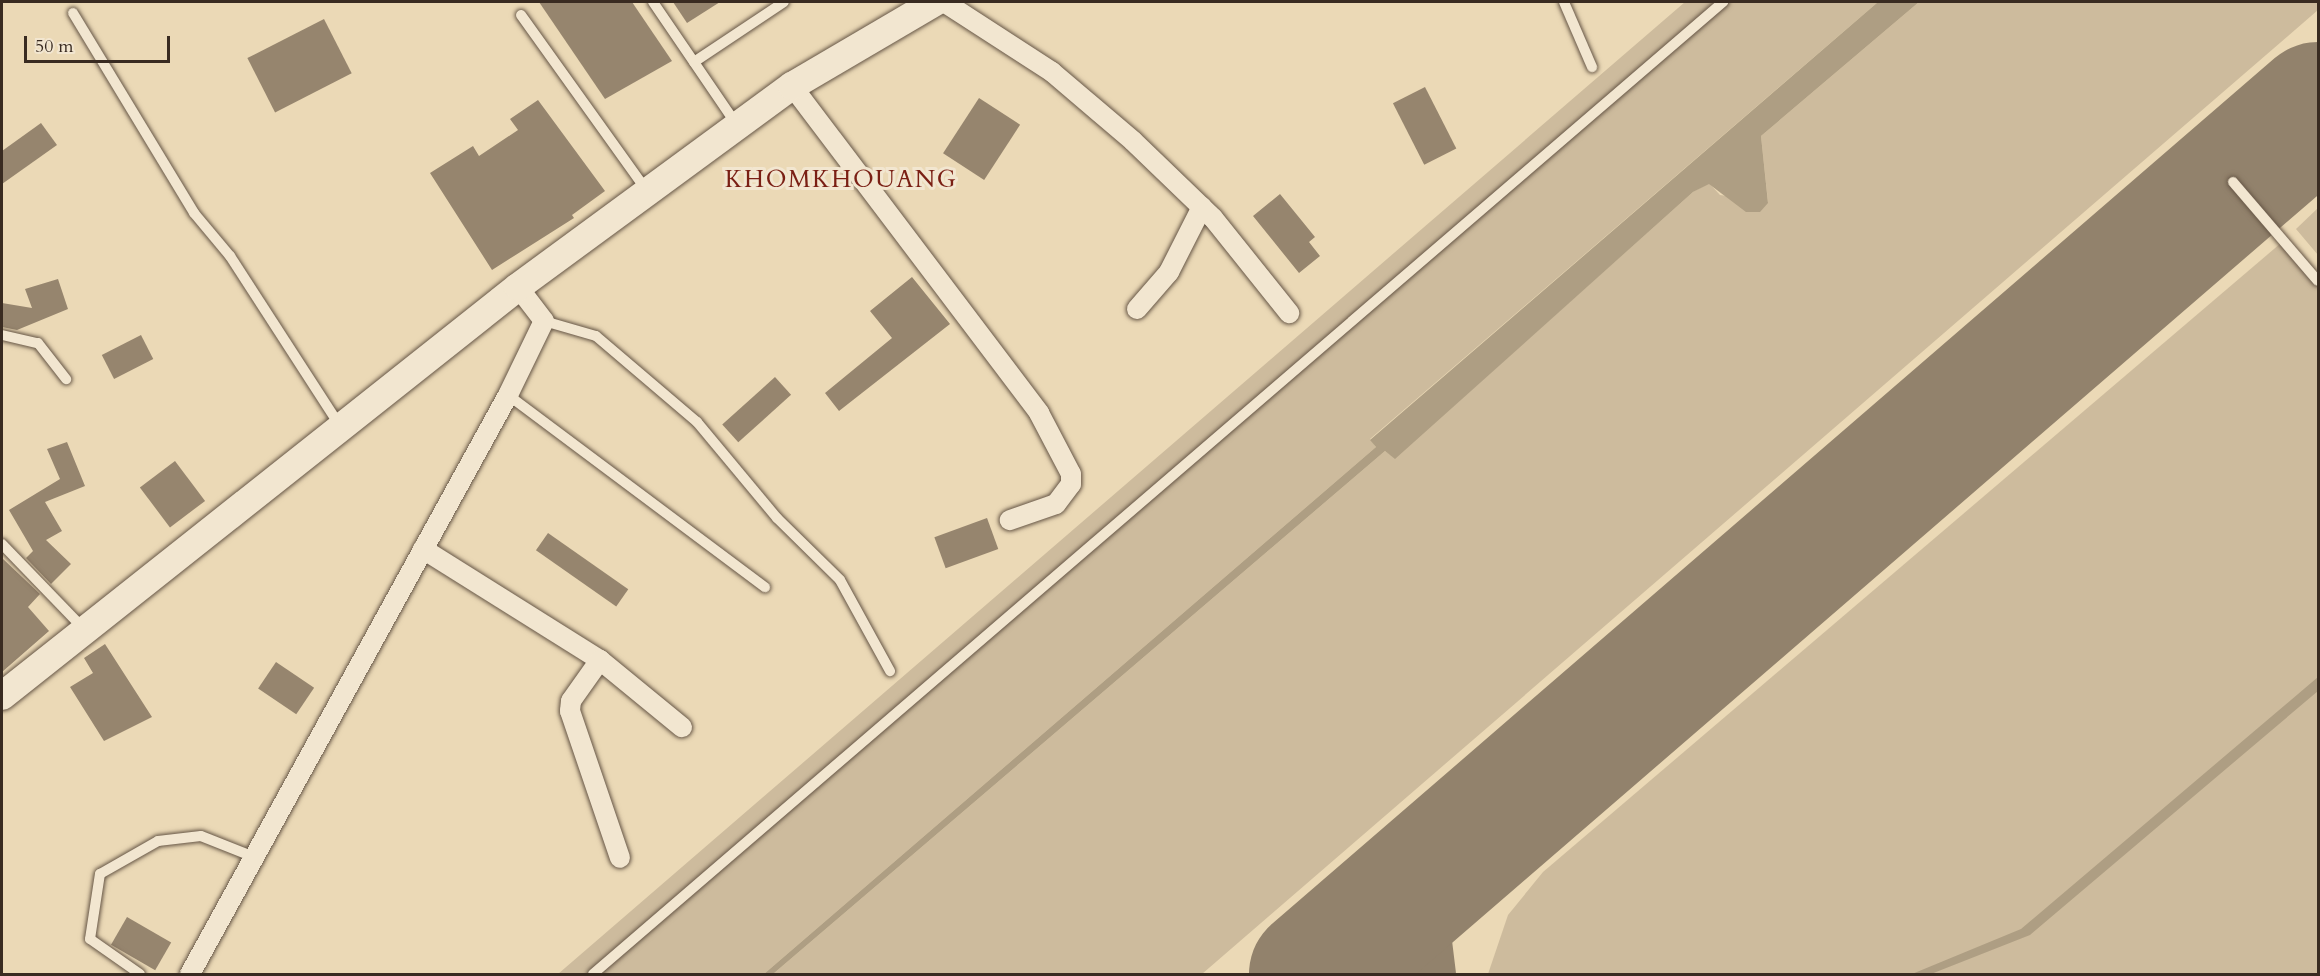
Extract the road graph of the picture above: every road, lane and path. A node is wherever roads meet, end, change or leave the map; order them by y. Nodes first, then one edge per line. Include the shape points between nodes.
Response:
1 (653, 2) edge
2 (784, 2) edge
3 (935, 2) edge
4 (944, 2) edge
5 (1564, 2) edge
6 (1722, 2) edge
7 (73, 13) dead end
8 (521, 15) dead end
9 (694, 62) junction
10 (1592, 67) dead end
11 (792, 86) junction
12 (738, 125) junction
13 (2233, 182) dead end
14 (647, 191) junction
15 (1202, 207) junction
16 (2319, 281) edge
17 (518, 287) junction
18 (1137, 309) dead end
19 (1289, 314) dead end
20 (544, 321) junction
21 (2, 335) edge
22 (66, 379) dead end
23 (508, 395) junction
24 (341, 427) junction
25 (1010, 520) dead end
26 (2, 544) edge
27 (423, 549) junction
28 (765, 587) dead end
29 (85, 630) junction
30 (600, 660) junction
31 (890, 671) dead end
32 (2, 696) edge
33 (682, 727) dead end
34 (254, 857) junction
35 (620, 858) dead end
36 (140, 975) edge
37 (190, 975) edge
38 (593, 975) edge

1 - 9 lane
2 - 9 lane
3 - 11 main road
4 - 15 street via 1052,72
5 - 10 lane
6 - 38 lane
7 - 24 lane via 194,213 230,256
8 - 14 lane
9 - 12 lane
11 - 12 main road
11 - 25 street via 1040,413 1071,474 1071,484 1056,504
12 - 14 main road
13 - 16 lane
14 - 17 main road
15 - 18 street via 1169,272
15 - 19 street
17 - 20 street
17 - 24 main road
20 - 23 street
20 - 31 lane via 596,336 697,422 777,518 840,580
21 - 22 lane via 38,343
23 - 27 street
23 - 28 lane
24 - 29 main road
26 - 29 lane
27 - 30 street
27 - 34 street
29 - 32 main road
30 - 33 street
30 - 35 street via 571,701 570,711
34 - 36 lane via 201,836 191,837 158,841 100,874 90,939
34 - 37 street

